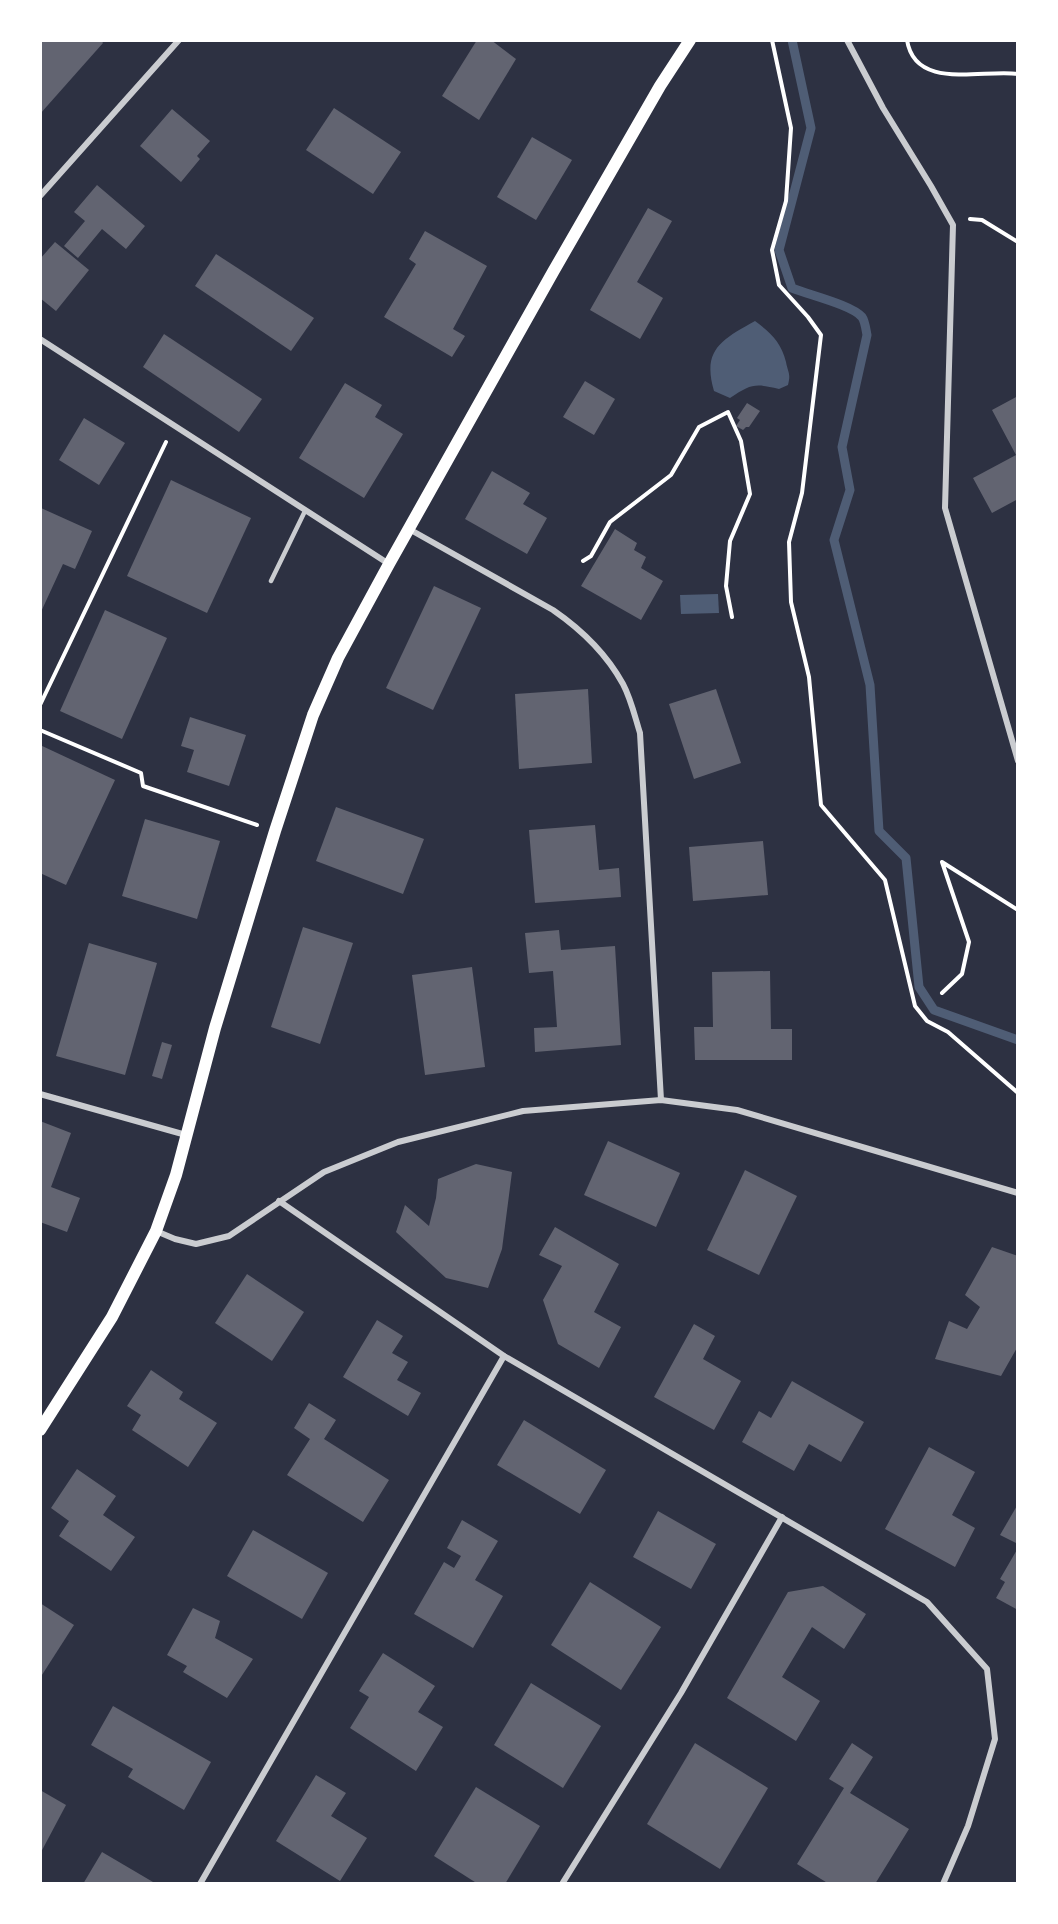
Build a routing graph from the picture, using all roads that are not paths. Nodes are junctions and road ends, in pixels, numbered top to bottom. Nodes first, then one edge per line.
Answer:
1 (179, 40) edge
2 (690, 40) edge
3 (847, 40) edge
4 (40, 196) edge
5 (40, 339) edge
6 (305, 511) junction
7 (409, 529) junction
8 (389, 564) junction
9 (271, 581) dead end
10 (1017, 761) edge
11 (40, 1094) edge
12 (661, 1100) junction
13 (186, 1135) junction
14 (1017, 1193) edge
15 (279, 1201) junction
16 (156, 1231) junction
17 (504, 1356) junction
18 (40, 1430) edge
19 (782, 1517) junction
20 (200, 1884) edge
21 (562, 1884) edge
22 (943, 1884) edge

1 - 4 street
2 - 7 main road
3 - 10 street
5 - 6 street
6 - 8 street
6 - 9 lane
7 - 8 main road
7 - 12 street
8 - 13 main road
11 - 13 street
12 - 14 street
12 - 15 street
13 - 16 main road
15 - 16 street
15 - 17 street
16 - 18 main road
17 - 19 street
17 - 20 street
19 - 21 street
19 - 22 street

